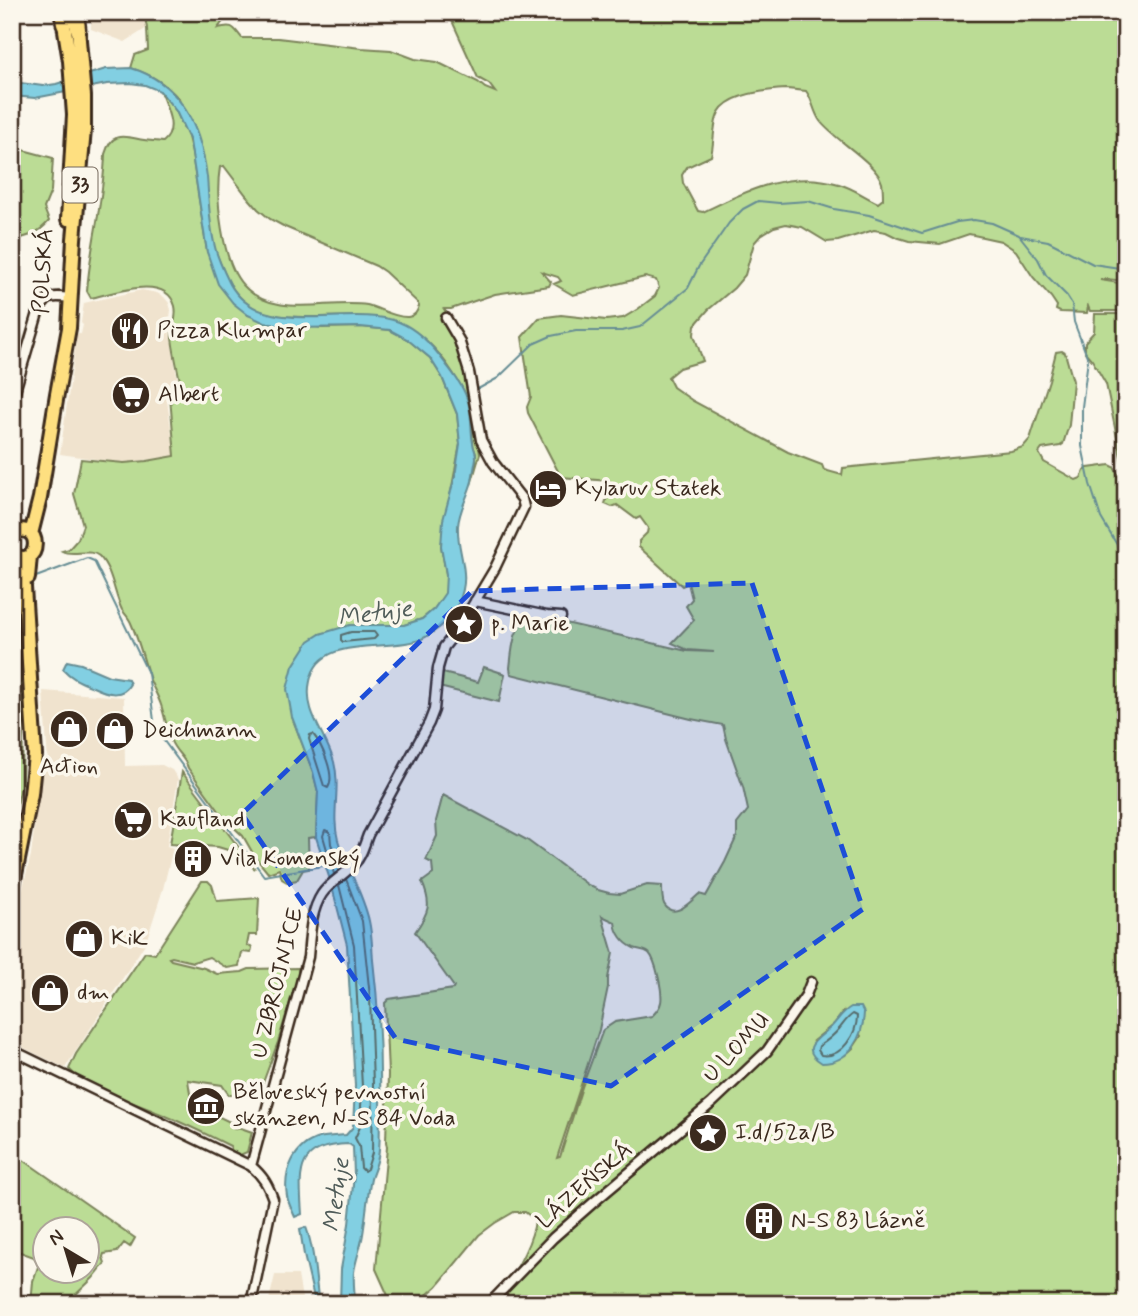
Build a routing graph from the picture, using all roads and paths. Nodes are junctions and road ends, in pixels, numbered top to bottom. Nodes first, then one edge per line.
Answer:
1 (76, 12) edge
2 (68, 22) edge
3 (68, 298) junction
4 (446, 318) dead end
5 (12, 401) edge
6 (23, 533) edge
7 (21, 556) edge
8 (475, 601) junction
9 (561, 617) dead end
10 (12, 890) edge
11 (811, 982) dead end
12 (12, 1050) edge
13 (712, 1103) joint
14 (251, 1166) junction
15 (251, 1304) edge
16 (489, 1304) edge

1 - 2 highway
2 - 3 main road, POLSKÁ / 33
3 - 5 street
3 - 6 main road, POLSKÁ / 33
4 - 8 street
6 - 7 main road
7 - 10 main road
8 - 9 street
8 - 14 street, U ZBROJNICE
11 - 13 street, U LOMU
12 - 14 street
13 - 16 street, LÁZEŇSKÁ
14 - 15 street

